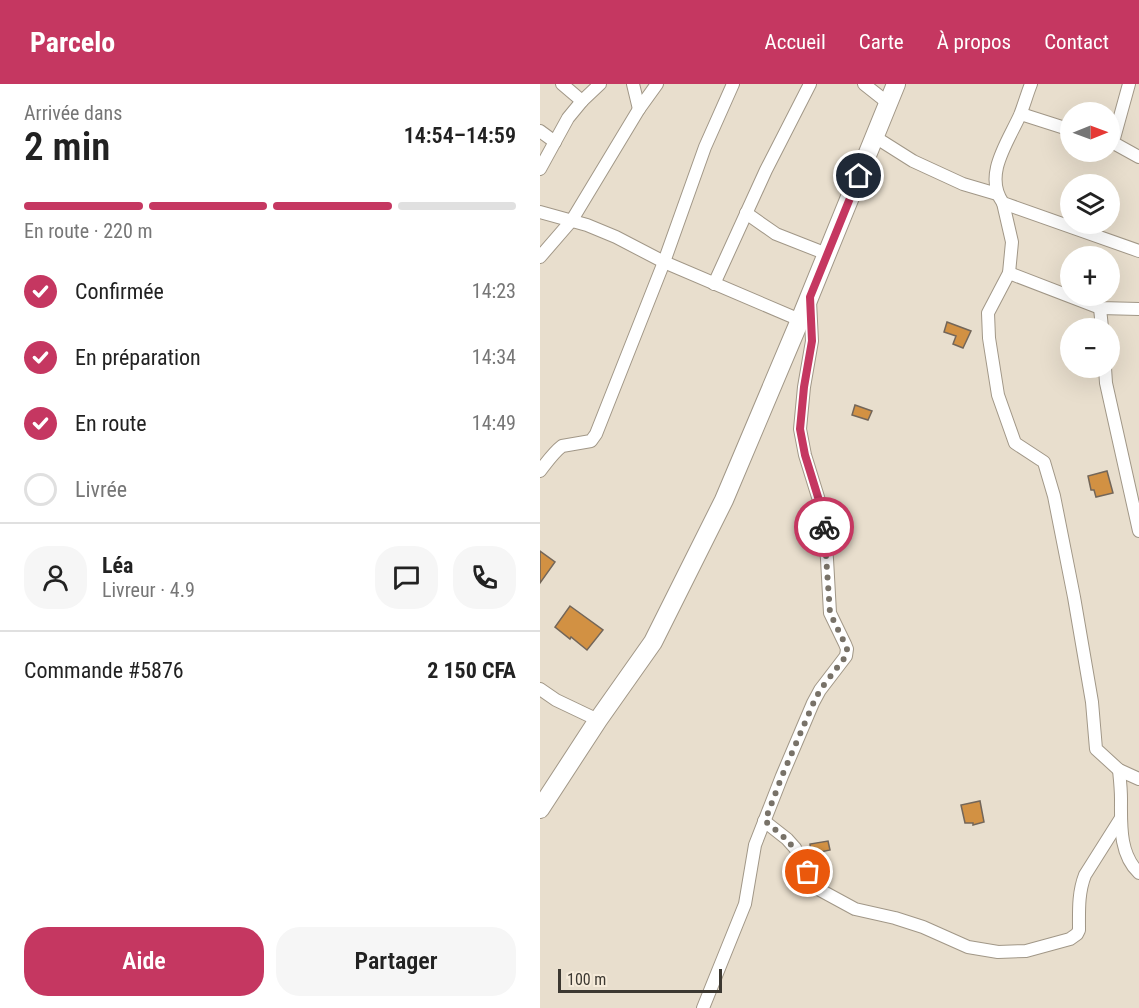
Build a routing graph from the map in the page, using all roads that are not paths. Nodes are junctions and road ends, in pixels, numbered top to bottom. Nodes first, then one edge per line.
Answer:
1 (562, 84) edge
2 (600, 84) edge
3 (633, 84) edge
4 (657, 84) edge
5 (733, 84) edge
6 (810, 84) edge
7 (864, 84) edge
8 (896, 84) edge
9 (1031, 84) edge
10 (1129, 84) edge
11 (582, 100) junction
12 (888, 103) junction
13 (639, 109) junction
14 (1021, 114) junction
15 (1120, 115) edge
16 (1060, 126) edge
17 (540, 131) edge
18 (875, 137) junction
19 (555, 142) junction
20 (1120, 146) edge
21 (1139, 157) edge
22 (540, 169) edge
23 (1000, 199) junction
24 (540, 212) edge
25 (746, 213) junction
26 (572, 220) junction
27 (1139, 251) edge
28 (827, 254) junction
29 (540, 257) edge
30 (664, 262) junction
31 (1009, 273) junction
32 (714, 284) junction
33 (810, 297) junction
34 (1100, 308) junction
35 (1139, 309) edge
36 (1101, 318) edge
37 (800, 320) junction
38 (1106, 378) edge
39 (540, 471) edge
40 (1139, 531) edge
41 (540, 689) edge
42 (598, 720) junction
43 (1119, 770) junction
44 (1139, 779) edge
45 (540, 810) edge
46 (1121, 818) junction
47 (765, 821) junction
48 (1139, 873) edge
49 (703, 1008) edge

1 - 11 street
2 - 11 street
3 - 13 street
4 - 13 street
5 - 30 street
6 - 25 street
7 - 12 street
8 - 12 street
9 - 14 street
10 - 15 street
11 - 19 street
12 - 18 street
13 - 26 street
14 - 16 street
14 - 23 street
17 - 19 street
18 - 23 street
18 - 28 street
19 - 22 street
20 - 21 street
23 - 27 street
23 - 31 street
24 - 26 street
25 - 28 street
25 - 32 street
26 - 29 street
26 - 30 street
28 - 33 street
30 - 32 street
30 - 39 street
31 - 34 street
31 - 43 street
32 - 37 street
33 - 37 street
33 - 47 street
34 - 35 street
34 - 36 street
37 - 42 street
38 - 40 street
41 - 42 street
42 - 45 street
43 - 44 street
43 - 46 street
46 - 47 street
46 - 48 street
47 - 49 street

